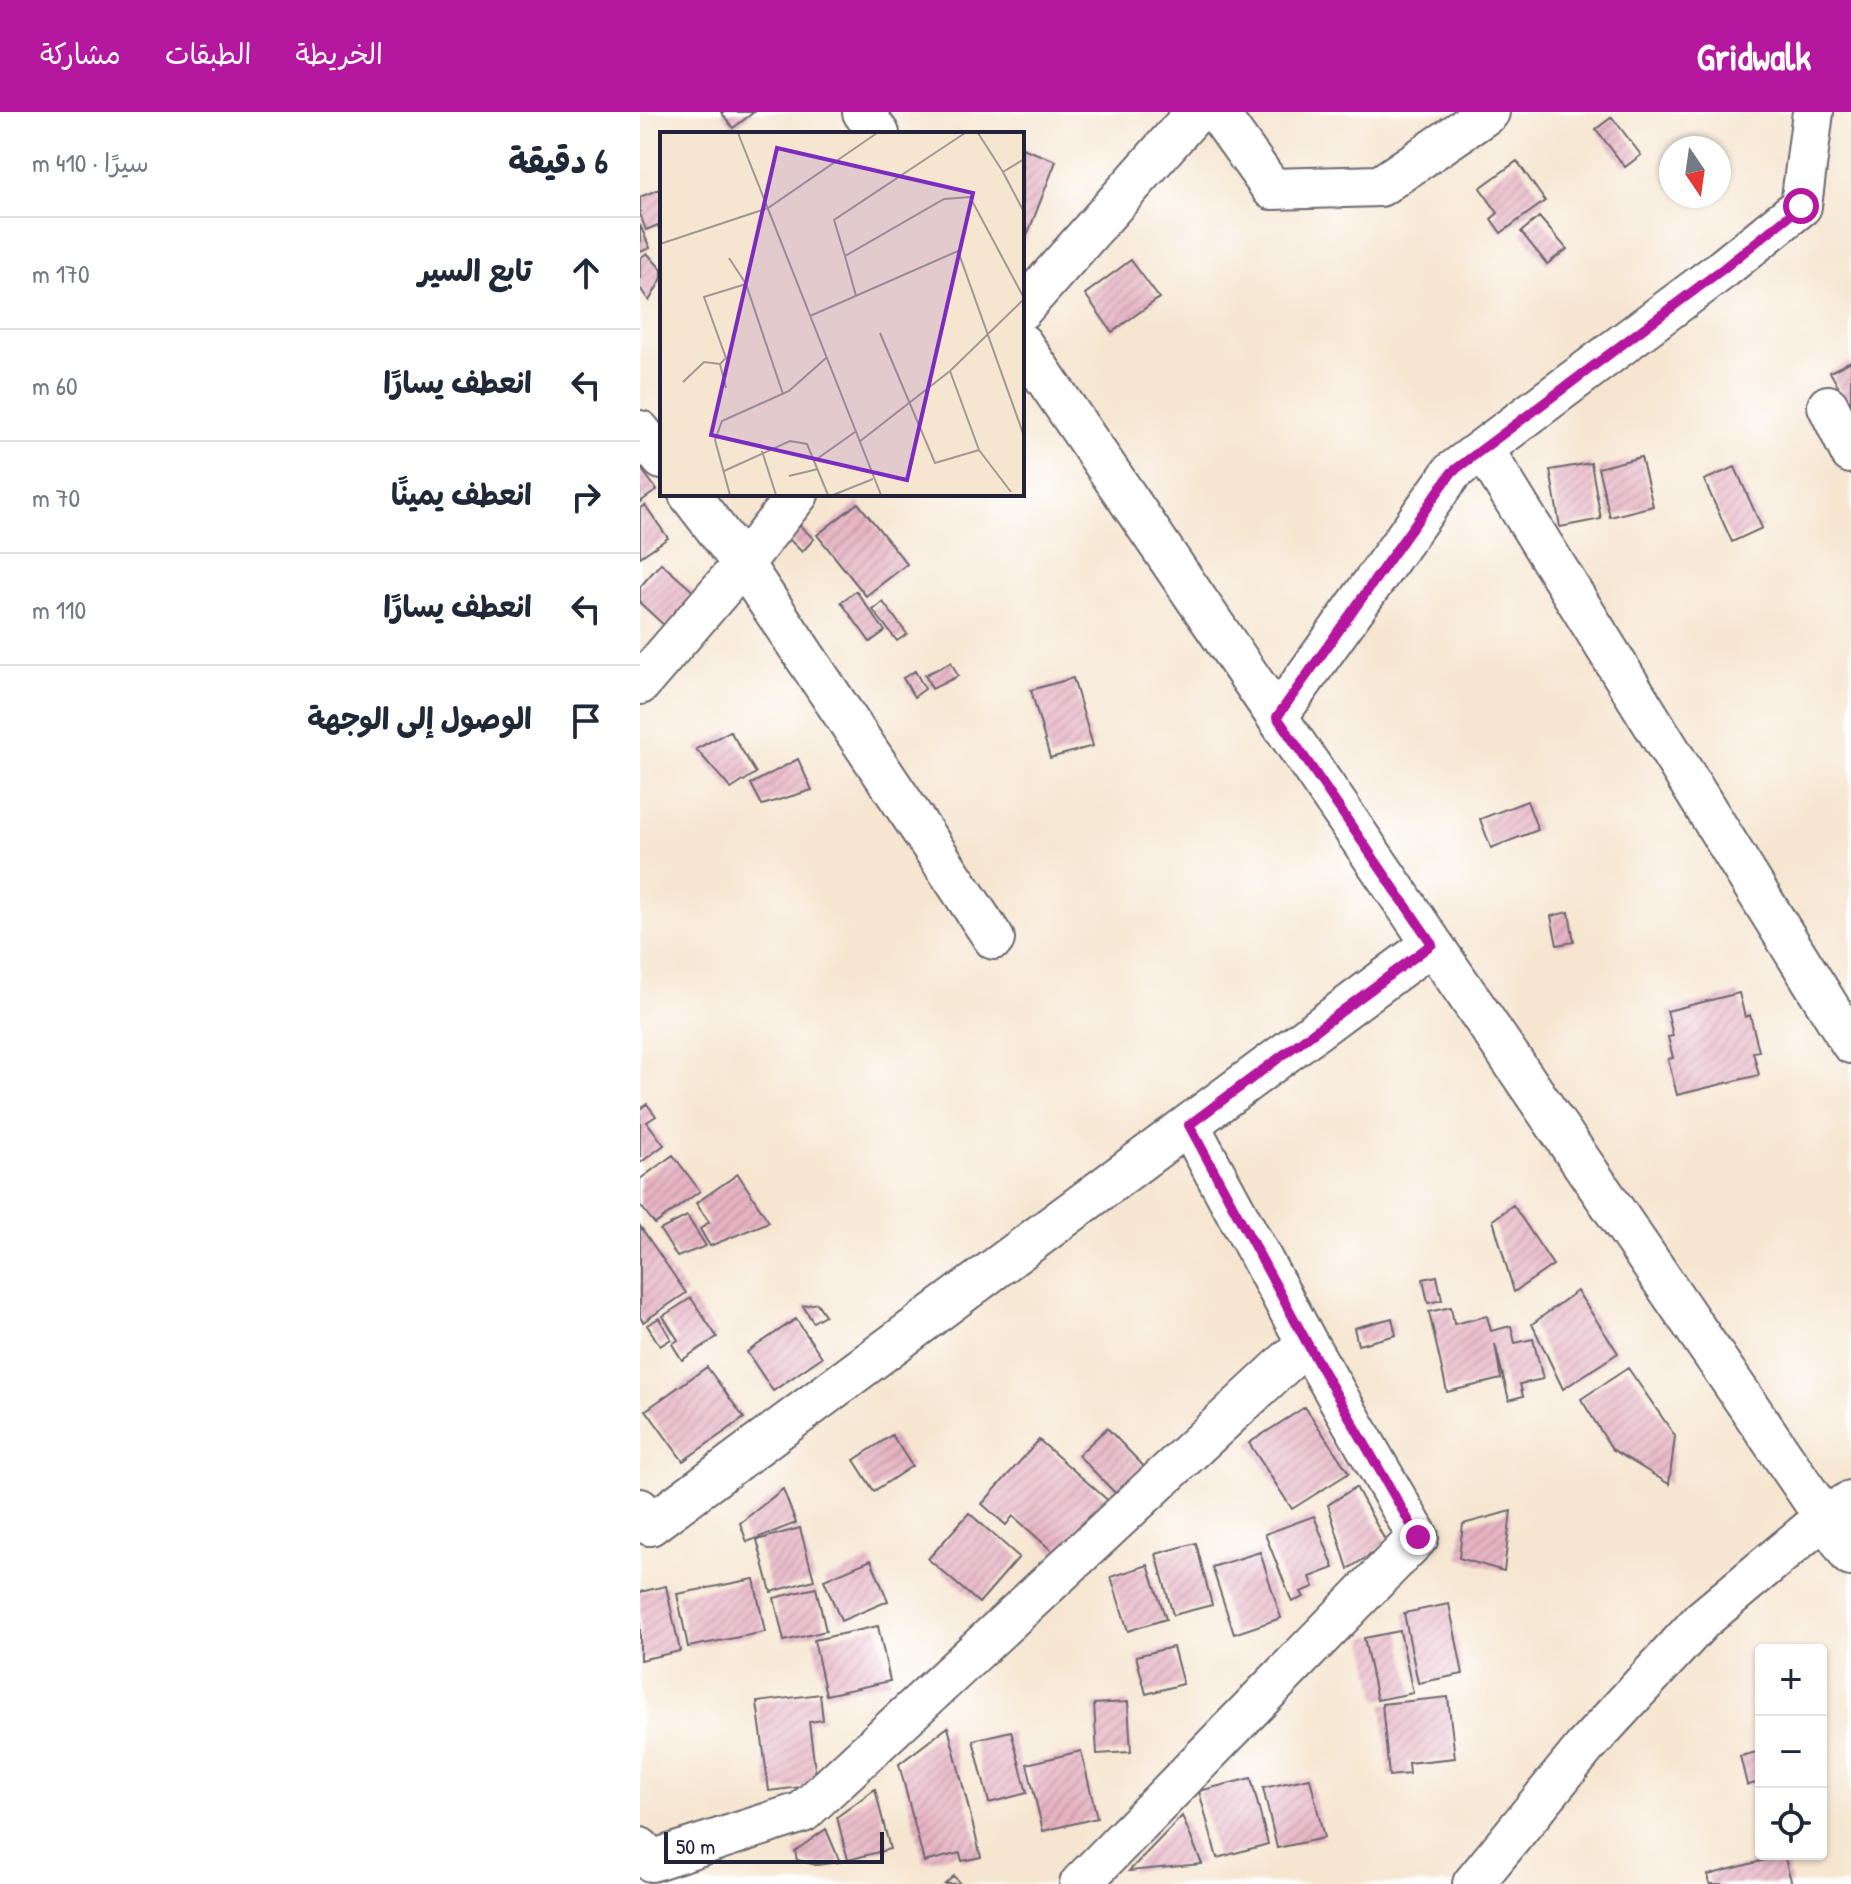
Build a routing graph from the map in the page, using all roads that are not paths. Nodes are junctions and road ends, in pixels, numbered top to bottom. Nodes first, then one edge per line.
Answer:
1 (863, 112) edge
2 (1196, 112) edge
3 (1217, 112) edge
4 (1489, 112) edge
5 (1813, 112) edge
6 (878, 132) edge
7 (1024, 307) edge
8 (1024, 347) edge
9 (1828, 406) dead end
10 (640, 431) edge
11 (1483, 449) junction
12 (1851, 453) edge
13 (660, 456) edge
14 (691, 496) edge
15 (796, 496) edge
16 (743, 564) junction
17 (640, 684) edge
18 (1277, 717) junction
19 (994, 939) dead end
20 (1432, 944) junction
21 (1851, 1043) edge
22 (1189, 1125) junction
23 (1307, 1343) junction
24 (640, 1509) edge
25 (1838, 1510) edge
26 (1851, 1556) edge
27 (640, 1848) edge
28 (1080, 1884) edge
29 (1473, 1884) edge

1 - 6 street
2 - 7 street
3 - 4 street
5 - 11 street
8 - 18 street
9 - 12 street
10 - 13 street
11 - 18 street
11 - 21 street
14 - 16 street
15 - 16 street
16 - 17 street
16 - 19 street
18 - 20 street
20 - 22 street
20 - 25 street
22 - 23 street
22 - 24 street
23 - 27 street
23 - 28 street
25 - 26 street
25 - 29 street

